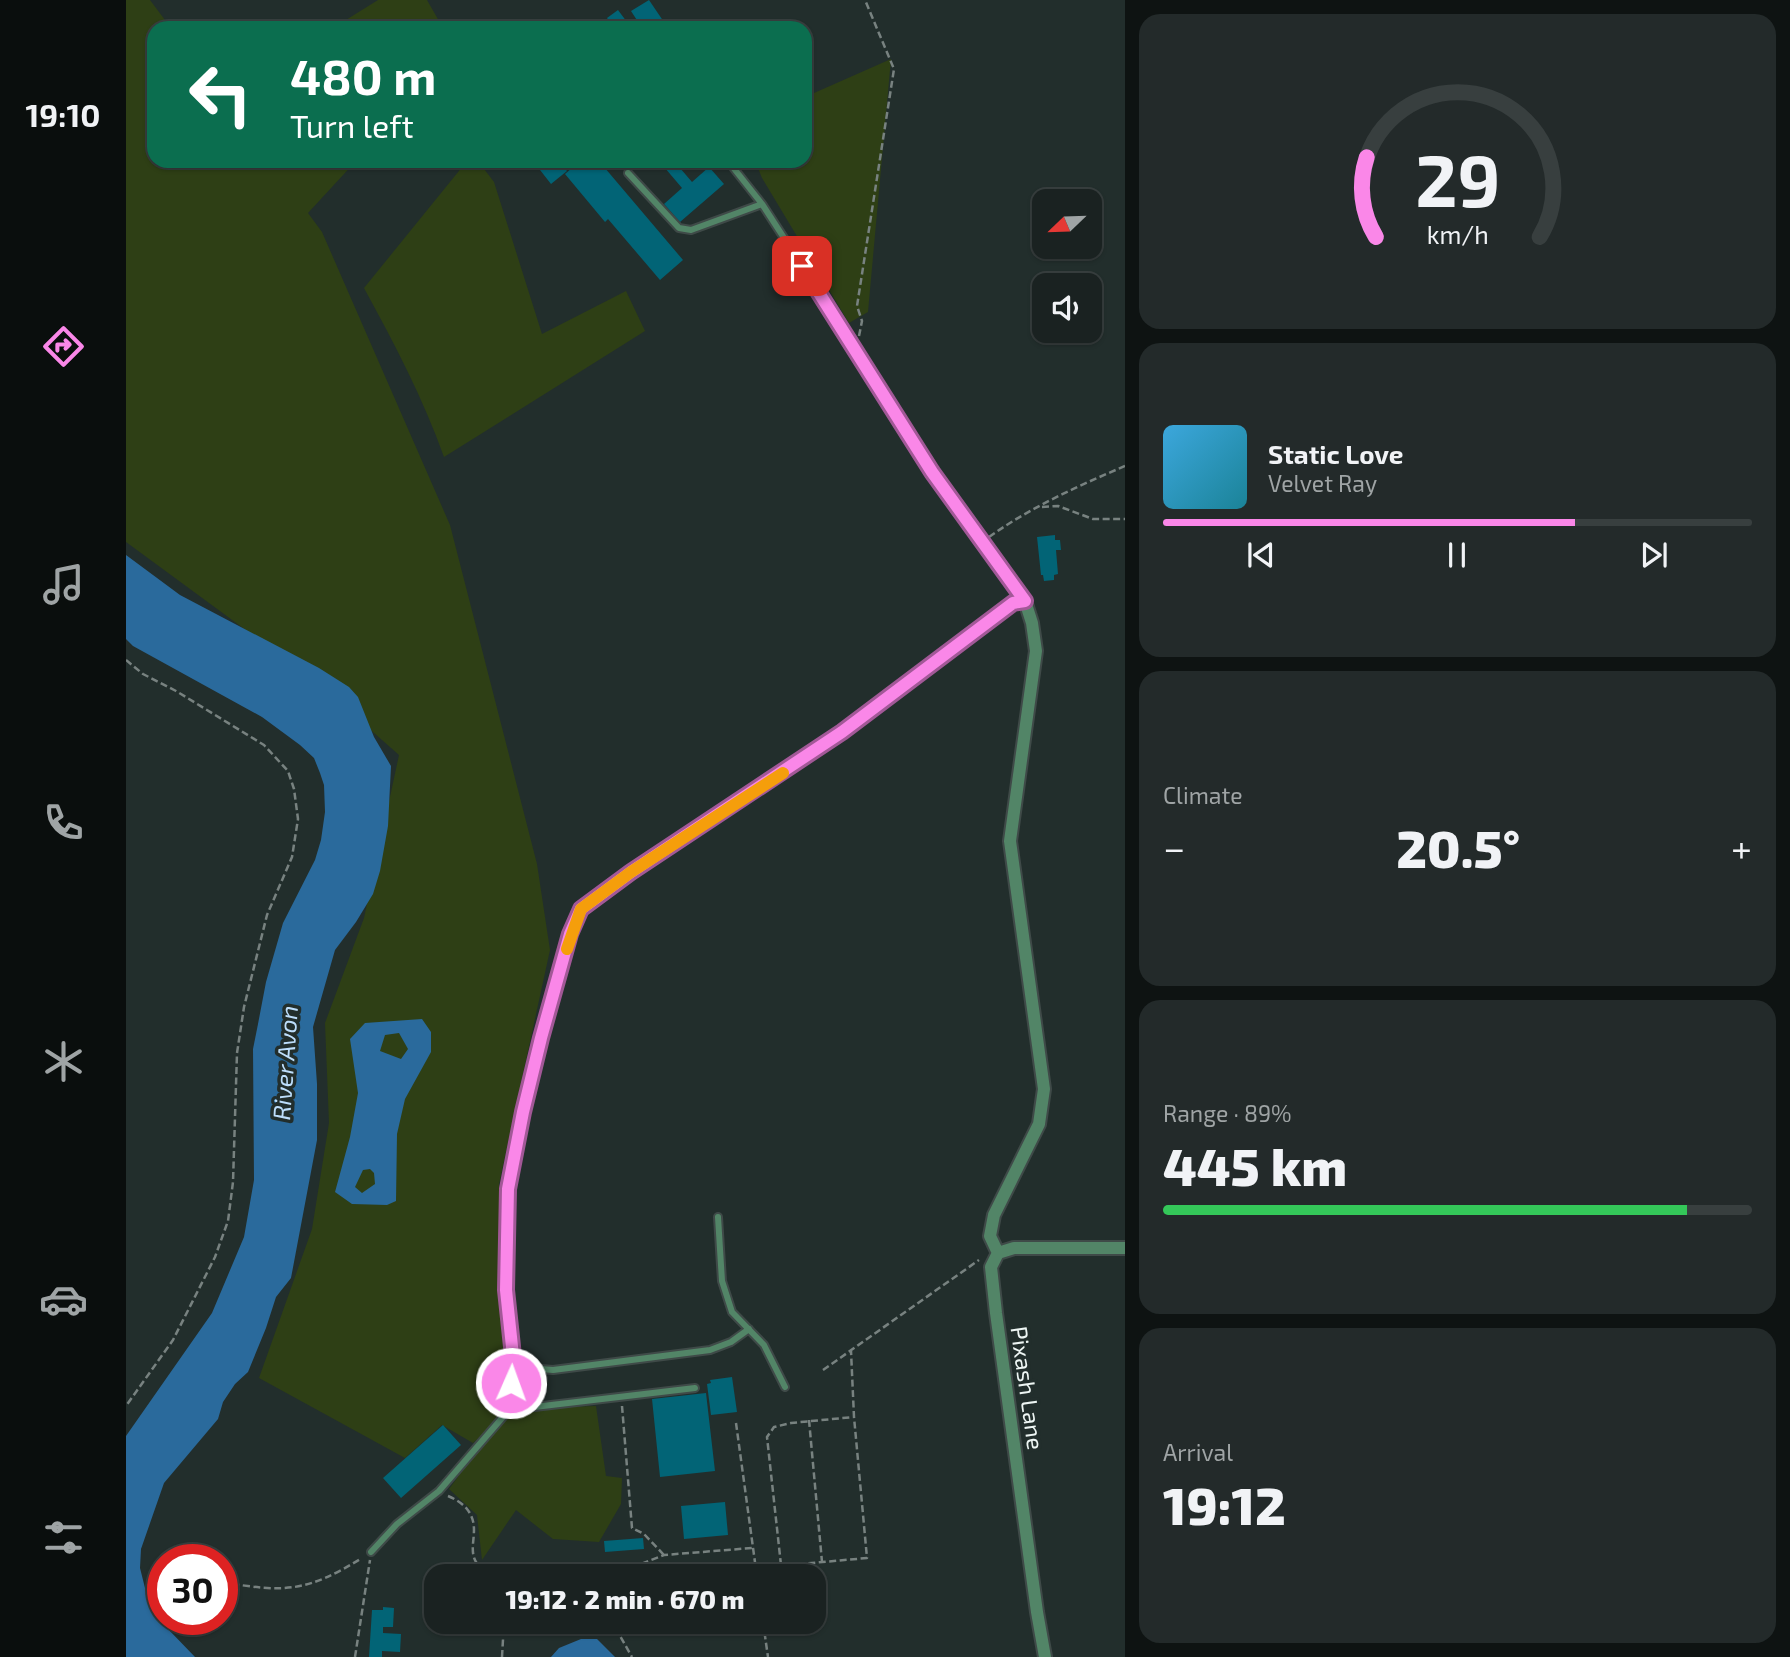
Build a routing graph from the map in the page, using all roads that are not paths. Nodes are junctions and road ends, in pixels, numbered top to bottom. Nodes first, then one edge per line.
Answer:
1 (734, 168) edge
2 (628, 173) dead end
3 (762, 204) junction
4 (1025, 601) junction
5 (718, 1217) dead end
6 (1125, 1248) edge
7 (998, 1253) junction
8 (749, 1329) junction
9 (513, 1356) junction
10 (785, 1387) dead end
11 (695, 1388) dead end
12 (509, 1410) junction
13 (371, 1552) road end
14 (1045, 1657) edge

1 - 3 lane
2 - 3 lane
3 - 4 lane
4 - 7 street, Pixash Lane
4 - 9 street
5 - 8 lane
6 - 7 street
7 - 14 street, Pixash Lane
8 - 9 lane
8 - 10 lane
9 - 12 street
11 - 12 lane
12 - 13 lane

